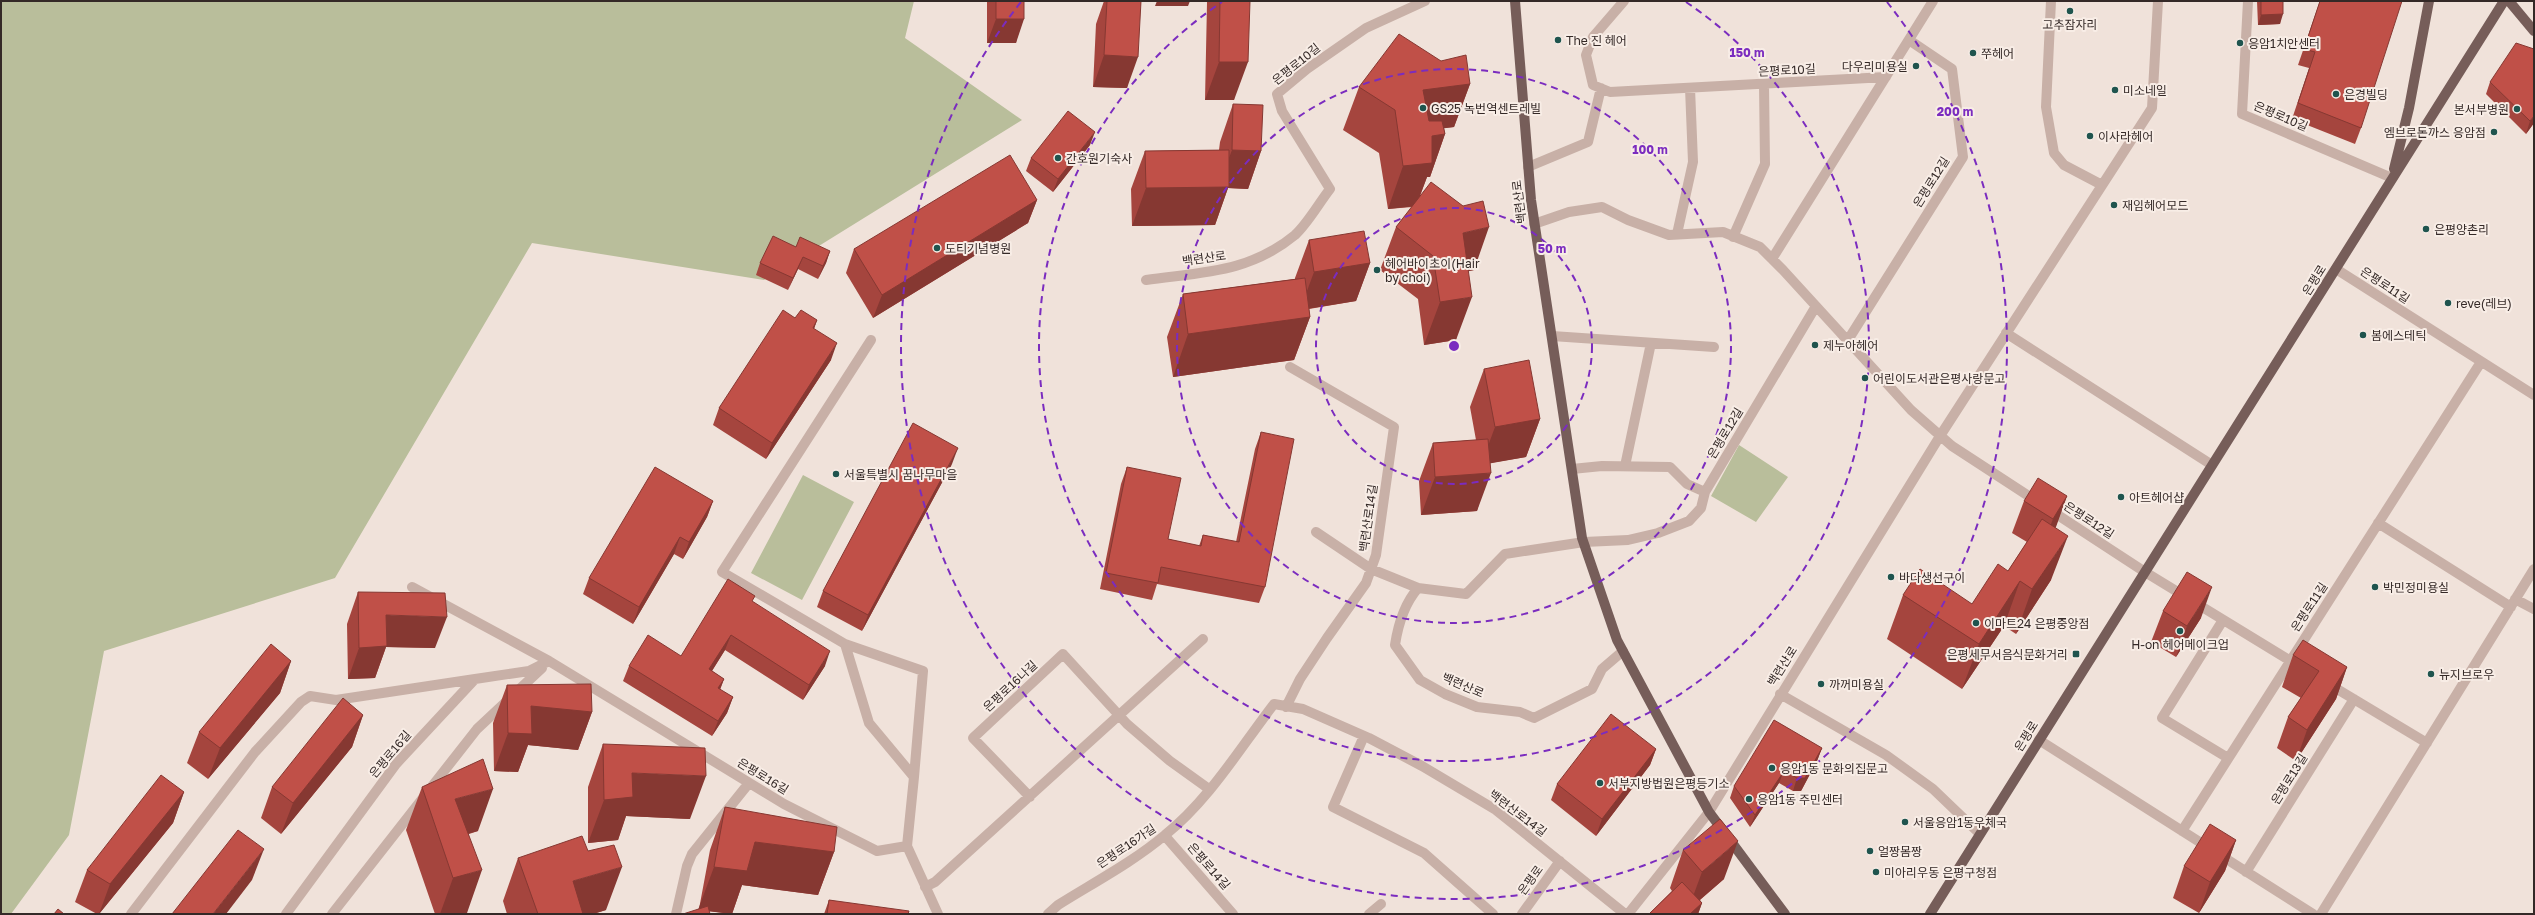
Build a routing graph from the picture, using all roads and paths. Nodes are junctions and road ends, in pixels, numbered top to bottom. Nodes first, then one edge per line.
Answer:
1 (1425, 1) edge
2 (1515, 1) edge
3 (1624, 1) edge
4 (1933, 1) edge
5 (2051, 1) edge
6 (2158, 1) edge
7 (2248, 1) edge
8 (2429, 1) edge
9 (2504, 1) edge
10 (2509, 1) edge
11 (2534, 31) edge
12 (1909, 40) junction
13 (1886, 78) junction
14 (1764, 84) junction
15 (1601, 88) junction
16 (1690, 88) junction
17 (1528, 167) junction
18 (2392, 178) junction
19 (2102, 185) junction
20 (1330, 189) joint
21 (1534, 224) junction
22 (1677, 234) junction
23 (1733, 237) junction
24 (1772, 259) junction
25 (2336, 269) junction
26 (1146, 280) dead end
27 (1816, 306) junction
28 (2006, 333) junction
29 (1552, 336) junction
30 (871, 340) dead end
31 (1848, 340) junction
32 (1651, 343) junction
33 (1714, 347) dead end
34 (2481, 362) junction
35 (1290, 367) dead end
36 (2534, 396) edge
37 (1940, 436) junction
38 (2212, 465) junction
39 (1625, 466) junction
40 (1572, 469) junction
41 (1705, 492) junction
42 (2378, 523) junction
43 (1316, 532) dead end
44 (1584, 542) junction
45 (1372, 569) junction
46 (2534, 569) edge
47 (2145, 572) junction
48 (412, 587) dead end
49 (1418, 588) junction
50 (2513, 603) junction
51 (2534, 609) edge
52 (2223, 620) junction
53 (1203, 639) dead end
54 (845, 644) junction
55 (1623, 651) junction
56 (2290, 661) junction
57 (549, 662) junction
58 (474, 678) junction
59 (1780, 694) junction
60 (2354, 699) junction
61 (1286, 707) junction
62 (1119, 716) junction
63 (1364, 736) junction
64 (2039, 740) junction
65 (2426, 743) junction
66 (2228, 758) junction
67 (914, 777) junction
68 (749, 783) junction
69 (1209, 789) junction
70 (1030, 798) junction
71 (1709, 812) junction
72 (2182, 831) junction
73 (1980, 834) junction
74 (1165, 836) junction
75 (907, 846) junction
76 (1560, 861) junction
77 (2246, 872) junction
78 (925, 887) junction
79 (1381, 904) dead end
80 (131, 914) edge
81 (286, 914) edge
82 (332, 914) edge
83 (676, 914) edge
84 (938, 914) edge
85 (1048, 914) edge
86 (1233, 914) edge
87 (1369, 914) edge
88 (1493, 914) edge
89 (1522, 914) edge
90 (1627, 914) edge
91 (1785, 914) edge
92 (1930, 914) edge
93 (2313, 914) edge
94 (2321, 914) edge

1 - 20 street, 은평로10길
2 - 17 main road, 백련산로
3 - 15 street
4 - 12 street
5 - 19 street
6 - 19 street
7 - 18 street, 은평로10길
8 - 18 main road
9 - 18 main road, 은평로
10 - 11 main road
12 - 13 street
12 - 31 street, 은평로12길
13 - 14 street, 은평로10길
13 - 24 street
14 - 16 street, 은평로10길
14 - 23 street
15 - 16 street, 은평로10길
15 - 17 street
16 - 22 street
17 - 21 main road, 백련산로
18 - 25 main road, 은평로
19 - 28 street
20 - 26 street, 백련산로
21 - 22 street, 은평로12길
21 - 29 main road, 백련산로
22 - 23 street, 은평로12길
23 - 24 street, 은평로12길
24 - 27 street, 은평로12길
25 - 34 street, 은평로11길
25 - 38 main road, 은평로
27 - 31 street, 은평로12길
27 - 41 street, 은평로12길
28 - 37 street
28 - 38 street
29 - 32 street
29 - 40 main road, 백련산로
30 - 54 street
31 - 37 street, 은평로12길
32 - 33 street
32 - 39 street
34 - 36 street, 은평로11길
34 - 42 street, 은평로11길
35 - 45 street, 백련산로14길
37 - 47 street, 은평로12길
37 - 59 street, 백련산로
38 - 47 main road, 은평로
39 - 40 street
39 - 41 street
40 - 44 main road, 백련산로
41 - 44 street, 은평로12길
42 - 50 street
42 - 56 street, 은평로11길
43 - 45 street
44 - 49 street
44 - 55 main road, 백련산로
45 - 49 street
45 - 61 street, 백련산로14길
46 - 50 street
47 - 52 street
47 - 64 main road, 은평로
48 - 57 street, 은평로16길
49 - 55 street, 백련산로
50 - 51 street
50 - 65 street
52 - 56 street
52 - 66 street
53 - 62 street
54 - 67 street
54 - 67 street
55 - 71 main road, 백련산로
56 - 60 street
56 - 66 street
57 - 58 street
57 - 68 street, 은평로16길
57 - 82 street
58 - 80 street
58 - 81 street, 은평로16길
59 - 71 street, 백련산로
59 - 73 street
60 - 65 street
60 - 77 street, 은평로13길
61 - 63 street, 백련산로14길
61 - 69 street, 백련산로14길
62 - 69 street, 은평로16나길
62 - 70 street
62 - 70 street, 은평로16나길
63 - 76 street, 백련산로14길
63 - 88 street
64 - 72 street
64 - 73 main road, 은평로
65 - 94 street
66 - 72 street
67 - 75 street
68 - 75 street, 은평로16길
68 - 83 street
69 - 74 street, 은평로16가길
70 - 78 street
71 - 90 street, 백련산로
71 - 91 main road, 백련산로
72 - 77 street
73 - 92 main road, 은평로
74 - 85 street, 은평로16가길
74 - 86 street, 은평로14길
75 - 78 street
76 - 89 street, 은평로
76 - 90 street, 백련산로14길
77 - 93 street
78 - 84 street
79 - 87 street

